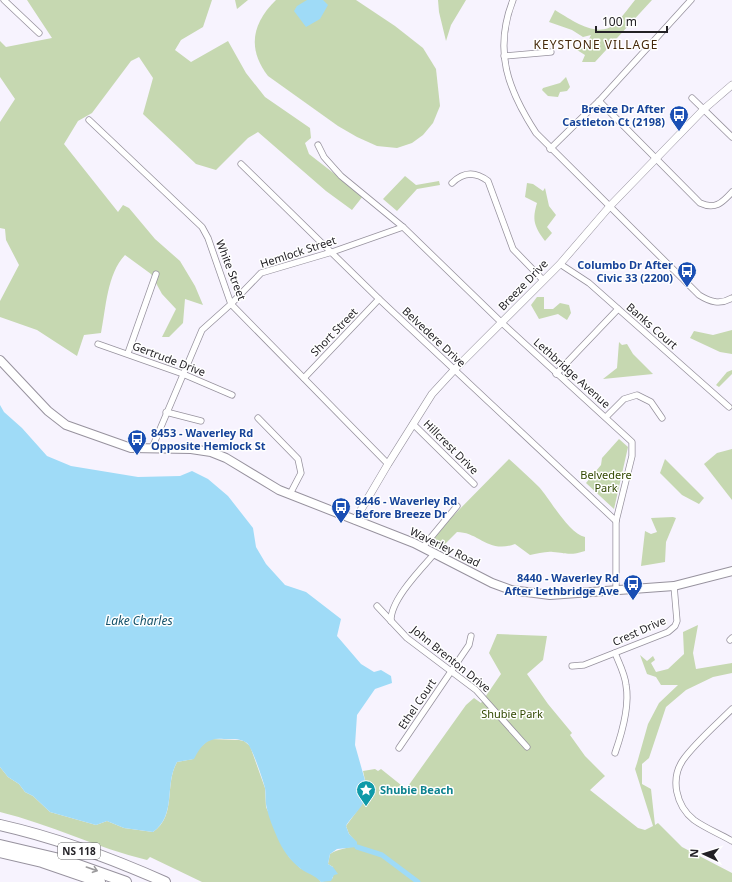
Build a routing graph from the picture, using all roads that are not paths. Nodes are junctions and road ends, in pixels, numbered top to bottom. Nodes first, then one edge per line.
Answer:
1 (4, 0) edge
2 (513, 0) edge
3 (691, 0) edge
4 (39, 33) dead end
5 (551, 52) dead end
6 (504, 56) junction
7 (732, 85) edge
8 (692, 98) dead end
9 (599, 101) junction
10 (704, 109) junction
11 (88, 120) dead end
12 (732, 137) edge
13 (318, 145) dead end
14 (550, 149) junction
15 (656, 160) junction
16 (241, 164) dead end
17 (452, 182) dead end
18 (732, 192) edge
19 (610, 206) junction
20 (403, 227) junction
21 (332, 252) junction
22 (560, 264) junction
23 (156, 274) dead end
24 (543, 280) junction
25 (732, 298) edge
26 (379, 300) junction
27 (231, 304) junction
28 (618, 309) junction
29 (502, 323) junction
30 (98, 344) dead end
31 (128, 353) junction
32 (0, 360) edge
33 (455, 369) junction
34 (183, 374) junction
35 (556, 374) junction
36 (304, 378) junction
37 (232, 395) dead end
38 (729, 406) dead end
39 (166, 412) junction
40 (606, 417) junction
41 (258, 418) dead end
42 (662, 418) dead end
43 (201, 421) dead end
44 (413, 424) junction
45 (152, 448) junction
46 (388, 464) junction
47 (474, 484) dead end
48 (290, 494) junction
49 (457, 506) dead end
50 (355, 520) junction
51 (616, 521) junction
52 (424, 547) junction
53 (435, 553) junction
54 (732, 572) edge
55 (674, 586) junction
56 (616, 590) junction
57 (378, 606) dead end
58 (391, 621) junction
59 (471, 636) dead end
60 (615, 653) junction
61 (572, 666) dead end
62 (451, 672) junction
63 (732, 709) edge
64 (527, 747) dead end
65 (399, 748) dead end
66 (615, 753) dead end
67 (0, 825) edge
68 (0, 829) edge
69 (732, 841) edge
70 (0, 845) edge
71 (0, 852) edge
72 (100, 882) edge
73 (126, 882) edge
74 (155, 882) edge
75 (165, 882) edge

1 - 4 street
2 - 6 street
3 - 9 street
5 - 6 street
6 - 14 street
7 - 10 street, Breeze Drive
8 - 10 street
9 - 14 street
9 - 15 street
10 - 12 street
10 - 15 street, Breeze Drive
11 - 27 street, White Street
13 - 20 street, Lethbridge Avenue
14 - 19 street
15 - 18 street
15 - 19 street, Breeze Drive
16 - 21 street, Belvedere Drive
17 - 24 street
19 - 22 street, Breeze Drive
19 - 25 street
20 - 21 street, Hemlock Street
20 - 29 street, Lethbridge Avenue
21 - 26 street, Belvedere Drive
21 - 27 street, Hemlock Street
22 - 24 street, Breeze Drive
22 - 28 street, Banks Court
23 - 31 street
24 - 29 street, Breeze Drive
26 - 33 street, Belvedere Drive
26 - 36 street, Short Street
27 - 34 street, Hemlock Street
27 - 36 street, White Street
28 - 35 street
28 - 38 street, Banks Court
29 - 33 street, Breeze Drive
29 - 35 street, Lethbridge Avenue
30 - 31 street, Gertrude Drive
31 - 34 street, Gertrude Drive
32 - 45 main road, Waverley Road
33 - 44 street, Breeze Drive
33 - 51 street, Belvedere Drive
34 - 37 street, Gertrude Drive
34 - 39 street, Hemlock Street
35 - 40 street, Lethbridge Avenue
36 - 46 street, White Street
39 - 43 street
39 - 45 street, Hemlock Street
40 - 42 street
40 - 51 street, Lethbridge Avenue
41 - 48 street
44 - 46 street, Breeze Drive
44 - 47 street, Hillcrest Drive
45 - 48 main road, Waverley Road
46 - 50 street, Breeze Drive
48 - 50 main road, Waverley Road
49 - 52 street
50 - 52 main road, Waverley Road
51 - 56 street, Lethbridge Avenue
52 - 53 main road, Waverley Road
53 - 56 main road, Waverley Road
53 - 58 street
54 - 55 main road, Waverley Road
55 - 56 main road, Waverley Road
55 - 60 street, Crest Drive
57 - 58 street, John Brenton Drive
58 - 62 street, John Brenton Drive
59 - 62 street, Ethel Court
60 - 61 street, Crest Drive
60 - 66 street
62 - 64 street, John Brenton Drive
62 - 65 street, Ethel Court
63 - 69 street
67 - 75 highway
68 - 74 highway, NS 118
70 -> 73 highway, NS 118
71 - 72 highway

